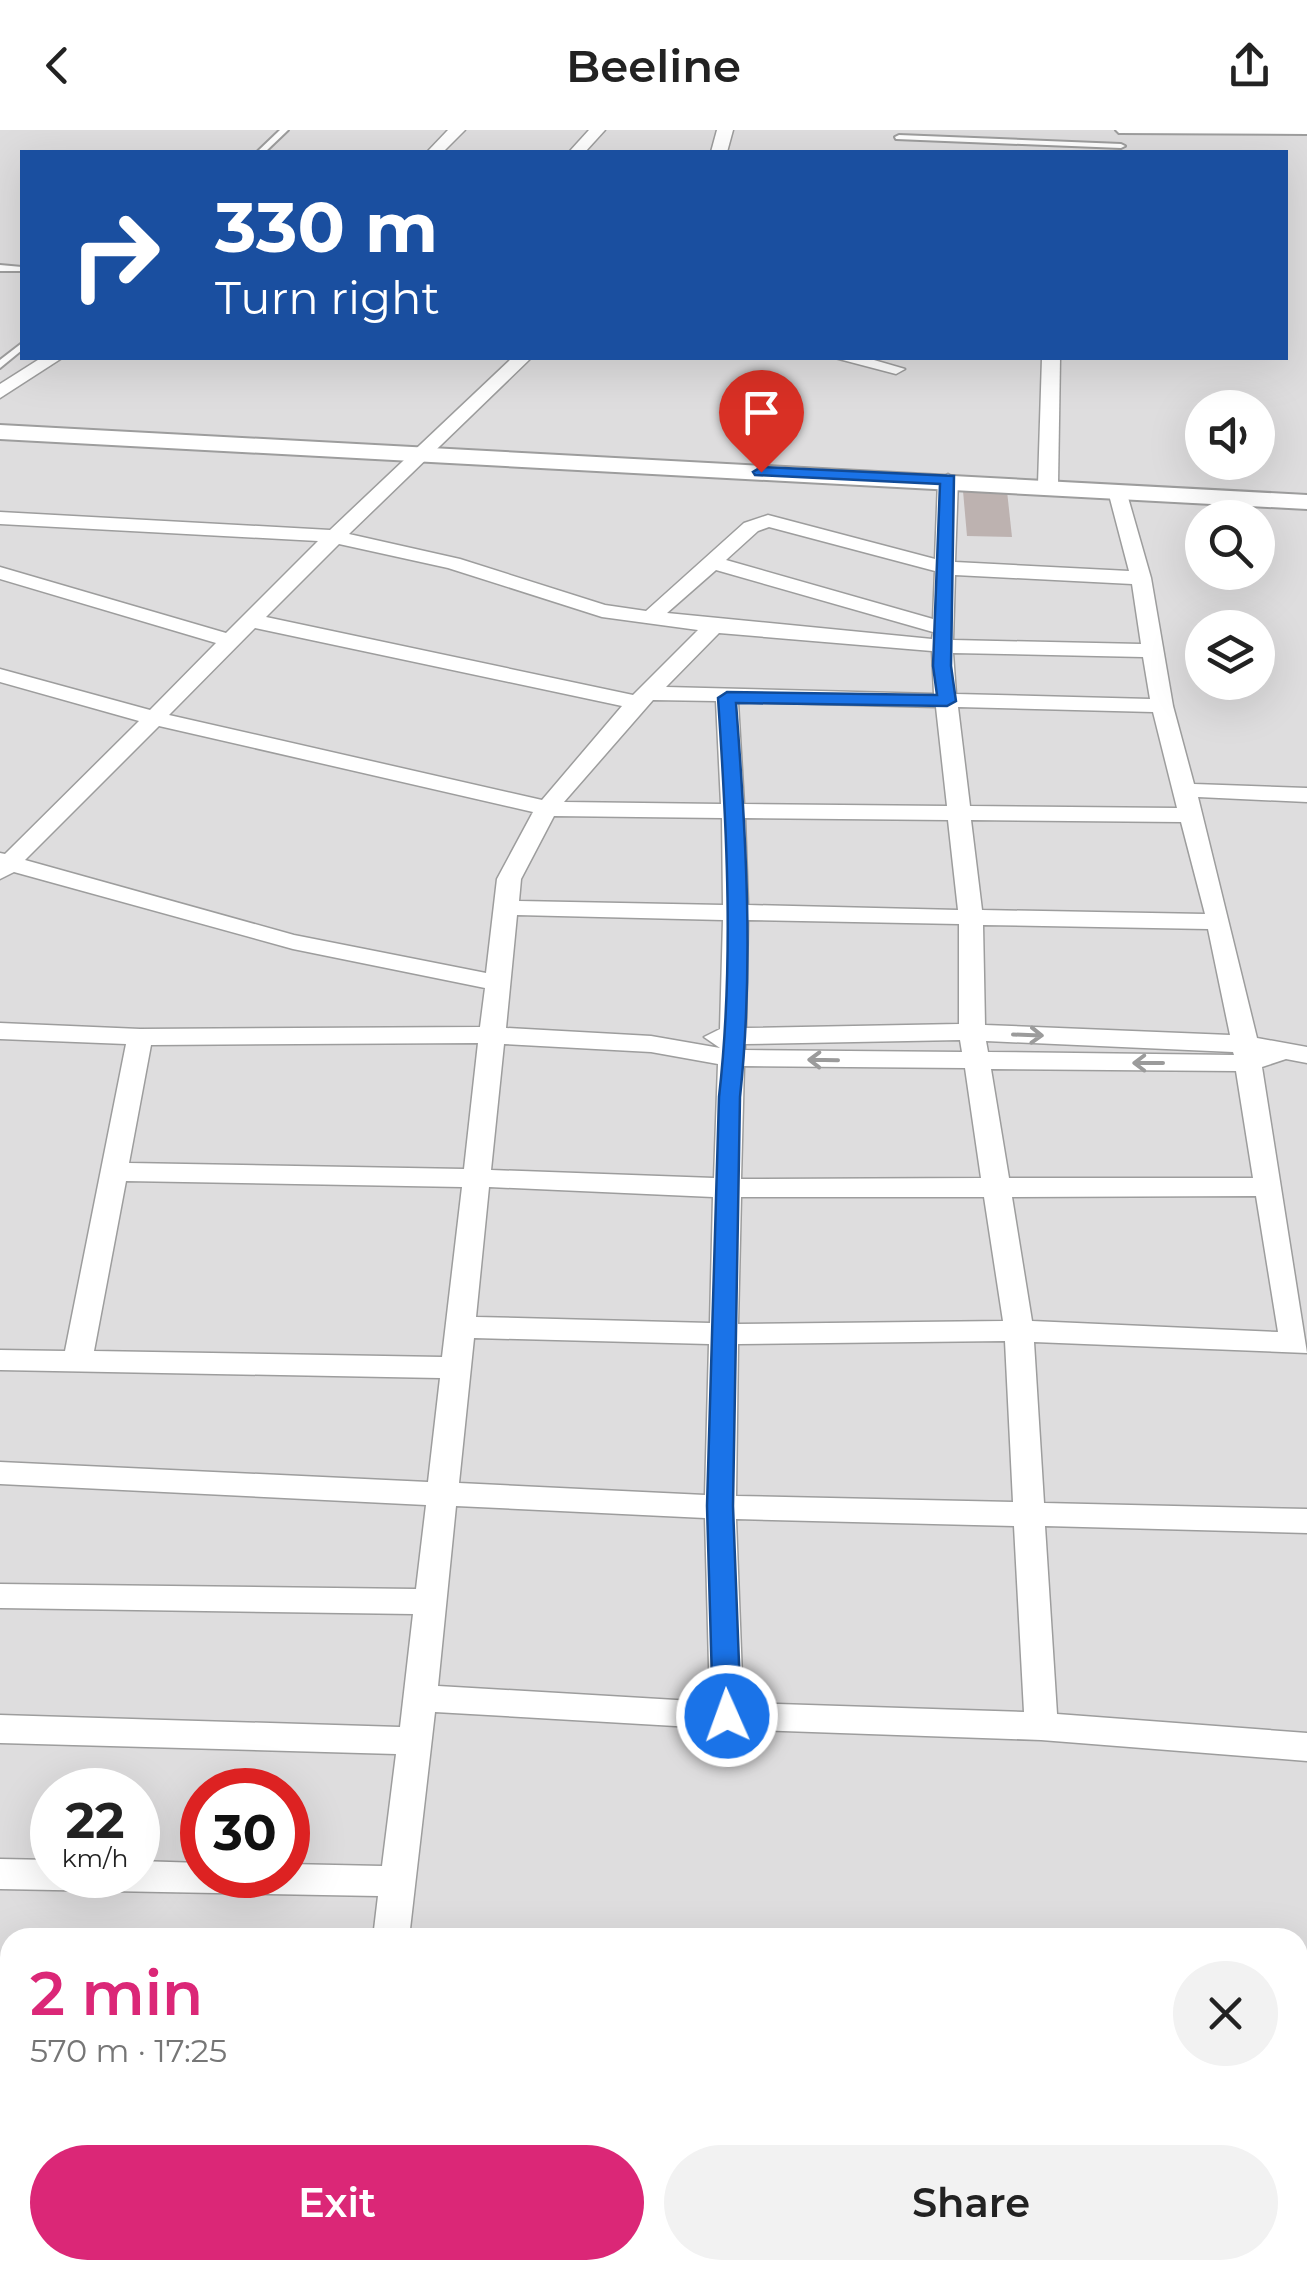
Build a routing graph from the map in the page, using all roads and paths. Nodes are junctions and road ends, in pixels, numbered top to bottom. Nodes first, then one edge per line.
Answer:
1 (284, 130) edge
2 (457, 130) edge
3 (597, 130) edge
4 (994, 130) edge
5 (1119, 130) edge
6 (1307, 132) edge
7 (900, 137) dead end
8 (994, 142) junction
9 (1122, 149) edge
10 (263, 150) edge
11 (437, 150) edge
12 (579, 150) edge
13 (20, 348) edge
14 (50, 360) edge
15 (520, 360) edge
16 (853, 360) edge
17 (1051, 360) edge
18 (0, 364) edge
19 (896, 369) dead end
20 (0, 392) edge
21 (0, 432) edge
22 (413, 456) junction
23 (948, 480) junction
24 (1048, 484) junction
25 (1118, 491) junction
26 (1307, 502) edge
27 (0, 518) edge
28 (331, 536) junction
29 (711, 562) junction
30 (946, 568) junction
31 (0, 573) edge
32 (1140, 578) junction
33 (650, 618) junction
34 (254, 622) junction
35 (714, 626) junction
36 (943, 637) junction
37 (234, 642) junction
38 (1151, 651) junction
39 (0, 675) edge
40 (644, 698) junction
41 (727, 698) junction
42 (947, 701) junction
43 (1162, 706) junction
44 (153, 718) junction
45 (1184, 790) junction
46 (1307, 795) edge
47 (550, 809) junction
48 (735, 809) junction
49 (962, 810) junction
50 (1190, 815) junction
51 (3, 865) edge
52 (508, 908) junction
53 (733, 915) junction
54 (972, 919) junction
55 (1219, 922) junction
56 (498, 983) junction
57 (0, 1032) edge
58 (972, 1032) junction
59 (494, 1035) junction
60 (140, 1036) junction
61 (734, 1046) junction
62 (1246, 1053) junction
63 (1307, 1055) edge
64 (977, 1063) junction
65 (114, 1172) junction
66 (478, 1178) junction
67 (996, 1185) junction
68 (1268, 1187) junction
69 (728, 1188) junction
70 (460, 1327) junction
71 (1019, 1331) junction
72 (724, 1334) junction
73 (1301, 1342) edge
74 (0, 1360) edge
75 (77, 1363) junction
76 (455, 1368) junction
77 (0, 1473) edge
78 (440, 1493) junction
79 (720, 1506) junction
80 (1030, 1513) junction
81 (1307, 1522) edge
82 (0, 1596) edge
83 (427, 1602) junction
84 (420, 1698) junction
85 (727, 1716) junction
86 (1041, 1726) junction
87 (0, 1730) edge
88 (411, 1742) junction
89 (1307, 1748) edge
90 (0, 1874) edge
91 (30, 1875) edge
92 (160, 1877) edge
93 (397, 1881) junction
94 (393, 1928) edge

1 - 10 lane
2 - 11 street
3 - 12 street
4 - 8 lane
5 - 6 lane
5 - 9 lane
7 - 8 lane
8 - 9 lane
13 - 18 lane
14 - 20 street
15 - 22 street
16 - 19 street
17 - 24 street
21 - 22 street
22 - 23 street
22 - 28 street
23 - 24 street
23 - 30 street
24 - 25 street
25 - 26 street
25 - 32 street
27 - 28 street
28 - 33 street
28 - 34 street
29 - 30 street
29 - 33 street
29 - 36 street
30 - 32 street
30 - 36 street
31 - 37 street
32 - 38 street
33 - 35 street
34 - 37 street
34 - 40 street
35 - 36 street
35 - 40 street
36 - 38 street
36 - 42 street
37 - 44 street
38 - 43 street
39 - 44 street
40 - 41 street
40 - 47 street
41 - 42 street
41 - 48 street
42 - 43 street
42 - 49 street
43 - 45 street
44 - 47 street
44 - 51 street
45 - 46 street
45 - 50 street
47 - 48 street
47 - 52 street
48 - 49 street
48 - 53 street
49 - 50 street
49 - 54 street
50 - 55 street
51 - 56 street
52 - 53 street
52 - 56 street
53 - 54 street
53 - 61 street
54 - 55 street
54 - 58 street
55 - 62 street
56 - 59 street
57 - 60 street
58 - 61 street
58 -> 62 street
58 - 64 street
59 - 60 street
59 - 61 street
59 - 66 street
60 - 65 street
64 -> 61 street
61 - 69 street
62 - 63 street
62 -> 64 street
62 - 68 street
64 - 67 street
65 - 66 street
65 - 75 street
66 - 69 street
66 - 70 street
67 - 68 street
67 - 69 street
67 - 71 street
68 - 73 street
69 - 72 street
70 - 72 street
70 - 76 street
71 - 72 street
71 - 73 street
71 - 80 street
72 - 79 street
74 - 75 street
75 - 76 street
76 - 78 street
77 - 78 street
78 - 79 street
78 - 83 street
79 - 80 street
79 - 85 street
80 - 81 street
80 - 86 street
82 - 83 street
83 - 84 street
84 - 85 street
84 - 88 street
85 - 86 street
86 - 89 street
87 - 88 street
88 - 93 street
90 - 91 street
92 - 93 street
93 - 94 street

